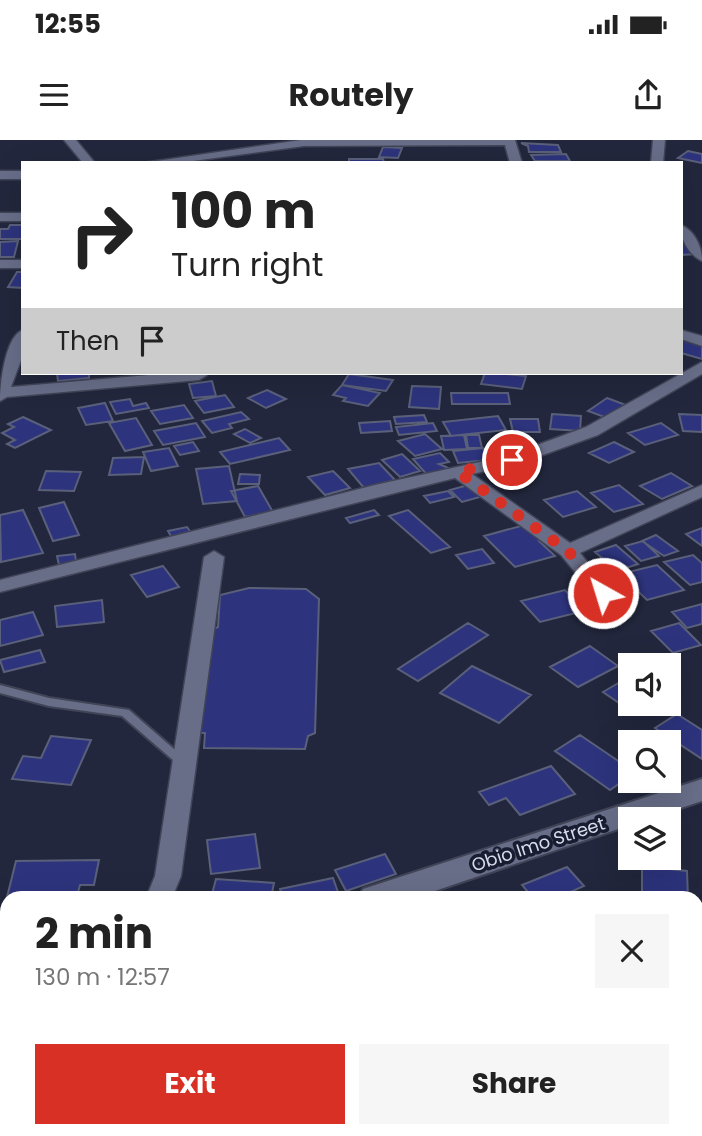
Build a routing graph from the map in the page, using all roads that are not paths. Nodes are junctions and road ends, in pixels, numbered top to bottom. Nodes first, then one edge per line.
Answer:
1 (71, 140) edge
2 (659, 140) edge
3 (307, 141) edge
4 (510, 141) edge
5 (87, 161) edge
6 (163, 161) edge
7 (515, 161) edge
8 (657, 161) edge
9 (0, 175) edge
10 (21, 175) edge
11 (0, 217) edge
12 (21, 217) edge
13 (683, 232) edge
14 (702, 257) edge
15 (0, 264) edge
16 (21, 264) edge
17 (683, 335) edge
18 (21, 339) edge
19 (702, 341) edge
20 (702, 367) edge
21 (199, 375) dead end
22 (1, 394) edge
23 (458, 472) junction
24 (702, 490) edge
25 (568, 551) junction
26 (214, 557) dead end
27 (0, 586) edge
28 (620, 614) dead end
29 (0, 689) edge
30 (184, 763) junction
31 (702, 790) edge
32 (162, 891) edge
33 (396, 891) edge

1 - 5 street
2 - 8 street
3 - 4 street
3 - 6 street
4 - 7 street
9 - 10 street
11 - 12 street
13 - 14 street
15 - 16 street
17 - 19 street
18 - 22 street
20 - 23 street
21 - 22 street
23 - 25 street
23 - 27 street
24 - 25 street
25 - 28 street
26 - 30 street
29 - 30 lane
30 - 32 street
31 - 33 street, Obio Imo Street

